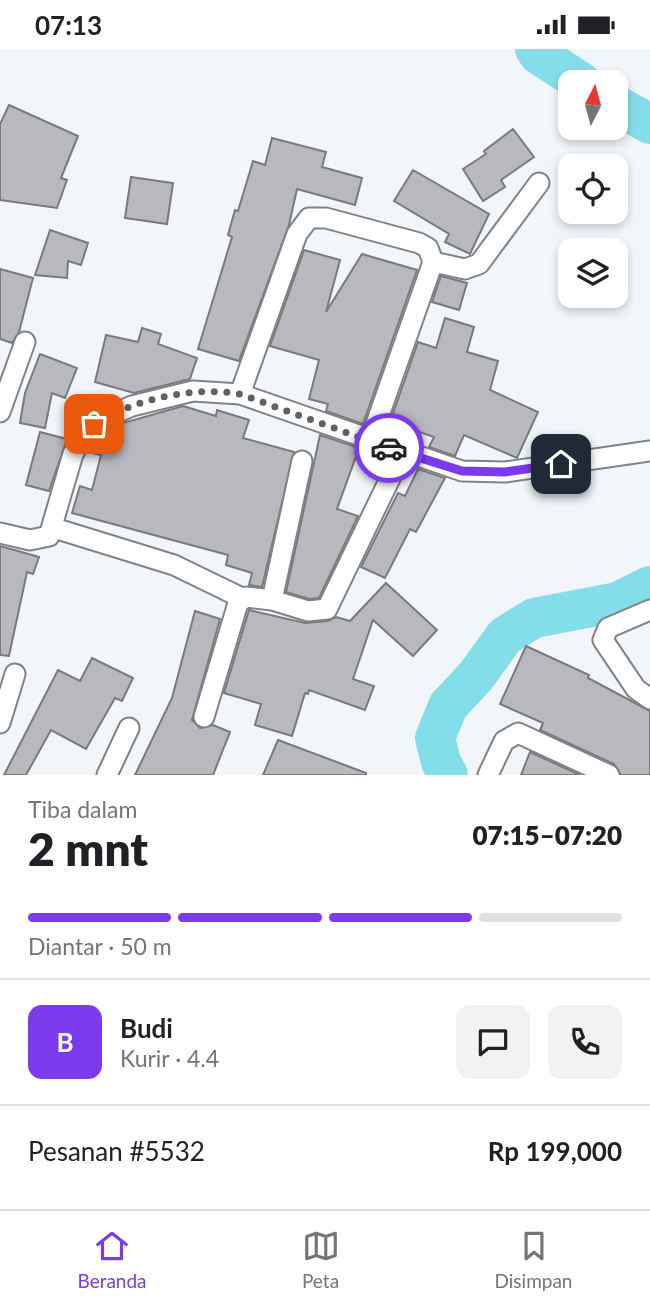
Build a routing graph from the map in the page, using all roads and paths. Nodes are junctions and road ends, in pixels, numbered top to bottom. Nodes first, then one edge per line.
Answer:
1 (539, 183) dead end
2 (433, 262) junction
3 (25, 342) dead end
4 (240, 394) junction
5 (0, 412) edge
6 (370, 441) junction
7 (650, 451) edge
8 (302, 461) dead end
9 (396, 466) dead end
10 (54, 528) junction
11 (0, 533) edge
12 (242, 598) junction
13 (272, 600) junction
14 (650, 610) edge
15 (15, 674) dead end
16 (650, 699) edge
17 (204, 717) dead end
18 (0, 723) edge
19 (130, 728) dead end
20 (107, 775) edge
21 (488, 775) edge
22 (609, 775) edge

1 - 2 street
2 - 4 street
2 - 6 street
3 - 5 street
4 - 6 street
4 - 10 street
6 - 7 street
8 - 13 street
9 - 13 street
10 - 11 street
10 - 12 street
12 - 13 street
12 - 17 street
14 - 16 street
15 - 18 street
19 - 20 street
21 - 22 street

